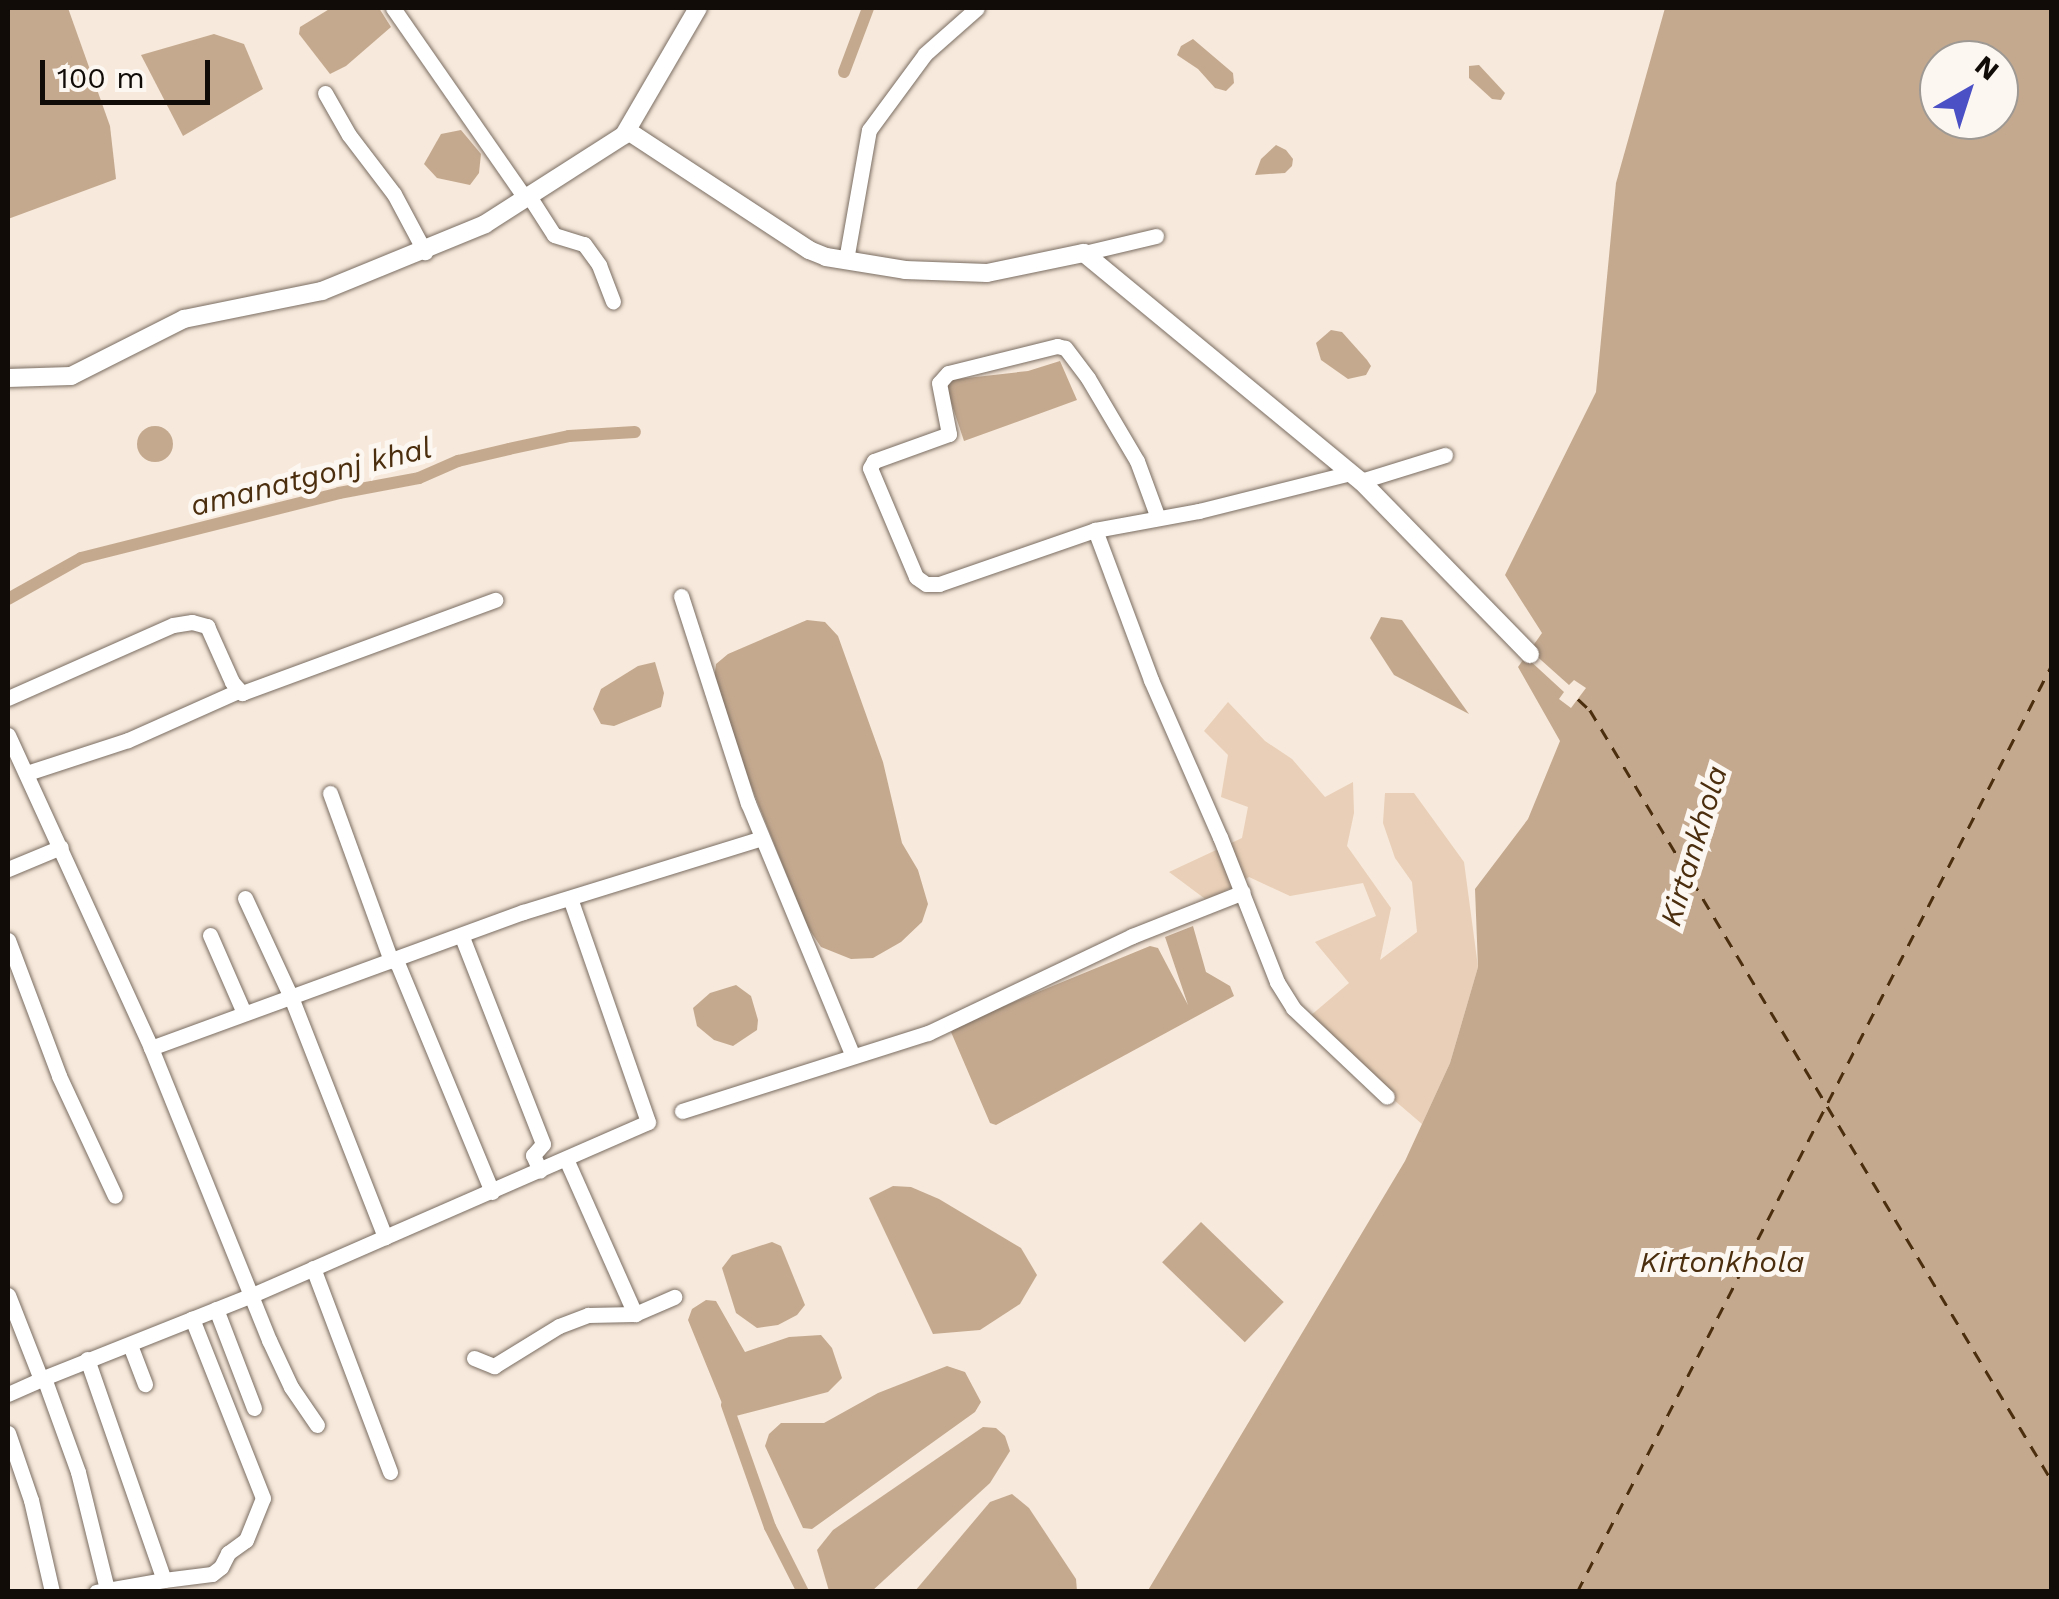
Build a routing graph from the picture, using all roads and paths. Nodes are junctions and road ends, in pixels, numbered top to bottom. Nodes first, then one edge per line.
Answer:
1 (393, 8) edge
2 (698, 8) edge
3 (977, 8) edge
4 (324, 93) dead end
5 (628, 131) junction
6 (527, 197) junction
7 (1156, 236) dead end
8 (425, 252) junction
9 (1084, 253) junction
10 (846, 260) junction
11 (614, 301) dead end
12 (8, 378) edge
13 (1445, 454) dead end
14 (1356, 477) junction
15 (1158, 518) junction
16 (1094, 530) junction
17 (681, 596) dead end
18 (495, 600) dead end
19 (1530, 654) dead end
20 (238, 691) junction
21 (8, 698) edge
22 (8, 735) edge
23 (28, 774) junction
24 (330, 793) dead end
25 (762, 838) junction
26 (61, 847) junction
27 (8, 870) edge
28 (1243, 892) junction
29 (245, 898) dead end
30 (570, 898) junction
31 (210, 935) dead end
32 (462, 937) junction
33 (8, 940) edge
34 (394, 961) junction
35 (291, 997) junction
36 (244, 1014) junction
37 (150, 1048) junction
38 (852, 1054) junction
39 (1387, 1097) dead end
40 (682, 1112) dead end
41 (566, 1159) junction
42 (540, 1171) junction
43 (492, 1192) junction
44 (115, 1196) dead end
45 (386, 1237) junction
46 (313, 1268) junction
47 (8, 1295) edge
48 (252, 1295) junction
49 (674, 1297) dead end
50 (216, 1309) junction
51 (635, 1314) junction
52 (192, 1319) junction
53 (130, 1345) junction
54 (87, 1358) junction
55 (474, 1358) dead end
56 (42, 1378) junction
57 (145, 1384) dead end
58 (8, 1394) edge
59 (254, 1408) dead end
60 (317, 1424) dead end
61 (8, 1433) edge
62 (390, 1472) dead end
63 (164, 1580) junction
64 (102, 1590) edge
65 (52, 1592) edge

1 - 6 street
2 - 5 main road
3 - 10 street
4 - 8 street
5 - 6 main road
5 - 10 main road
6 - 8 main road
6 - 11 street
7 - 9 street
8 - 12 main road
9 - 10 main road
9 - 14 main road
13 - 14 street
14 - 15 street
14 - 19 main road
15 - 16 street
15 - 16 street
16 - 28 street
17 - 25 street
18 - 20 street
20 - 21 street
20 - 23 street
22 - 23 street
23 - 26 street
24 - 34 street
25 - 30 street
25 - 38 street
26 - 27 street
26 - 37 street
28 - 38 street
28 - 39 street
29 - 35 street
30 - 32 street
30 - 41 street
31 - 36 street
32 - 34 street
32 - 42 street
33 - 44 street
34 - 35 street
34 - 43 street
35 - 36 street
35 - 45 street
36 - 37 street
37 - 48 street
38 - 40 street
41 - 42 street
41 - 51 street
42 - 43 street
43 - 45 street
45 - 46 street
46 - 48 street
46 - 62 street
47 - 56 street
48 - 50 street
48 - 60 street
49 - 51 street
50 - 52 street
50 - 59 street
51 - 55 street
52 - 53 street
52 - 63 street
53 - 54 street
53 - 57 street
54 - 56 street
54 - 63 street
56 - 58 street
56 - 64 street
61 - 65 street
63 - 64 street

